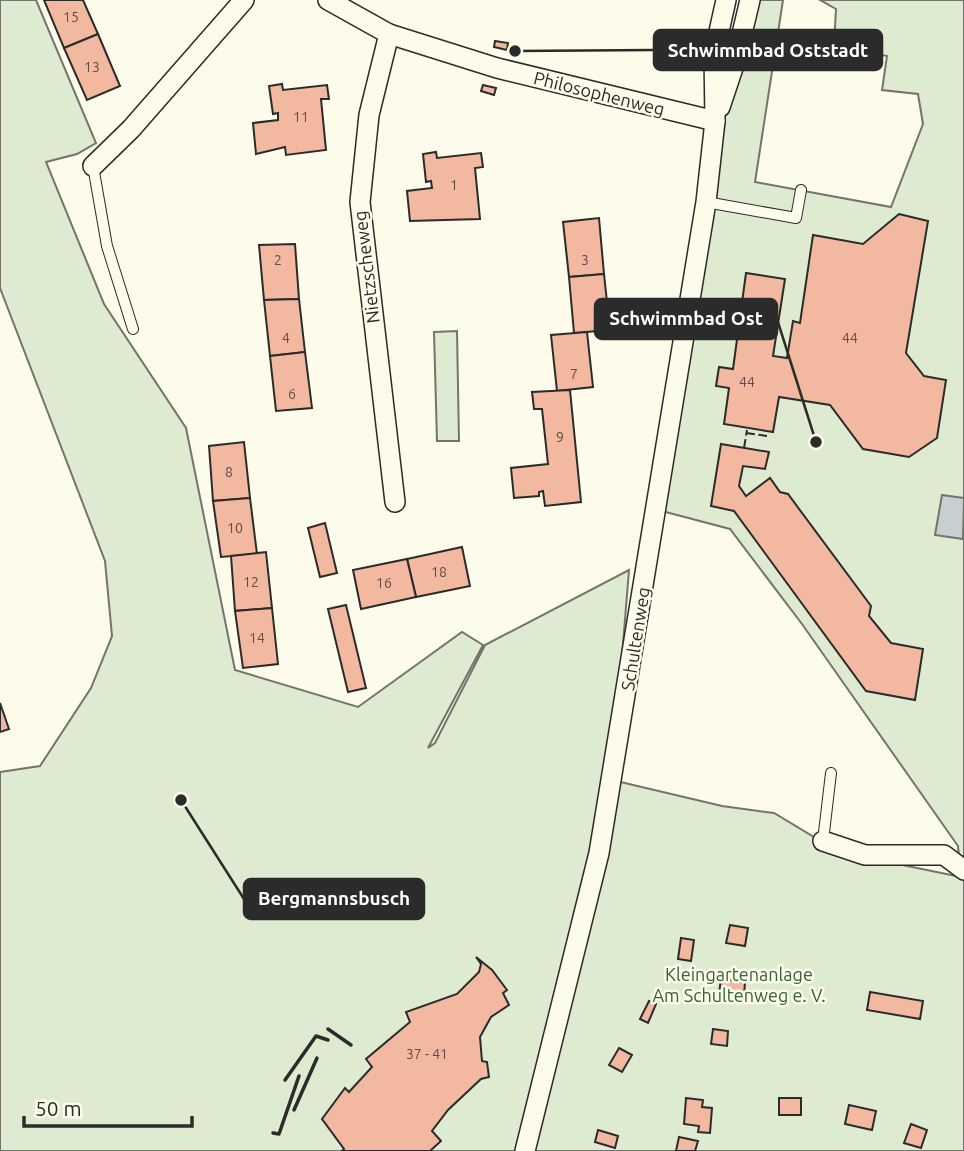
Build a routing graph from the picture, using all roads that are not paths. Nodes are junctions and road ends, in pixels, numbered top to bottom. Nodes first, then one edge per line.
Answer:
1 (244, 0) edge
2 (328, 0) edge
3 (726, 0) edge
4 (750, 0) edge
5 (389, 34) junction
6 (715, 121) junction
7 (93, 166) joint
8 (801, 190) dead end
9 (706, 202) junction
10 (133, 329) dead end
11 (395, 502) dead end
12 (831, 773) dead end
13 (824, 841) joint
14 (964, 870) edge
15 (525, 1151) edge

1 - 7 street
2 - 5 street, Philosophenweg
3 - 6 street, Schultenweg
4 - 6 street, Schultenweg
5 - 6 street, Philosophenweg
5 - 11 street, Nietzscheweg
6 - 9 street, Schultenweg
7 - 10 lane
8 - 9 lane
9 - 15 street, Schultenweg
12 - 13 lane
13 - 14 street

